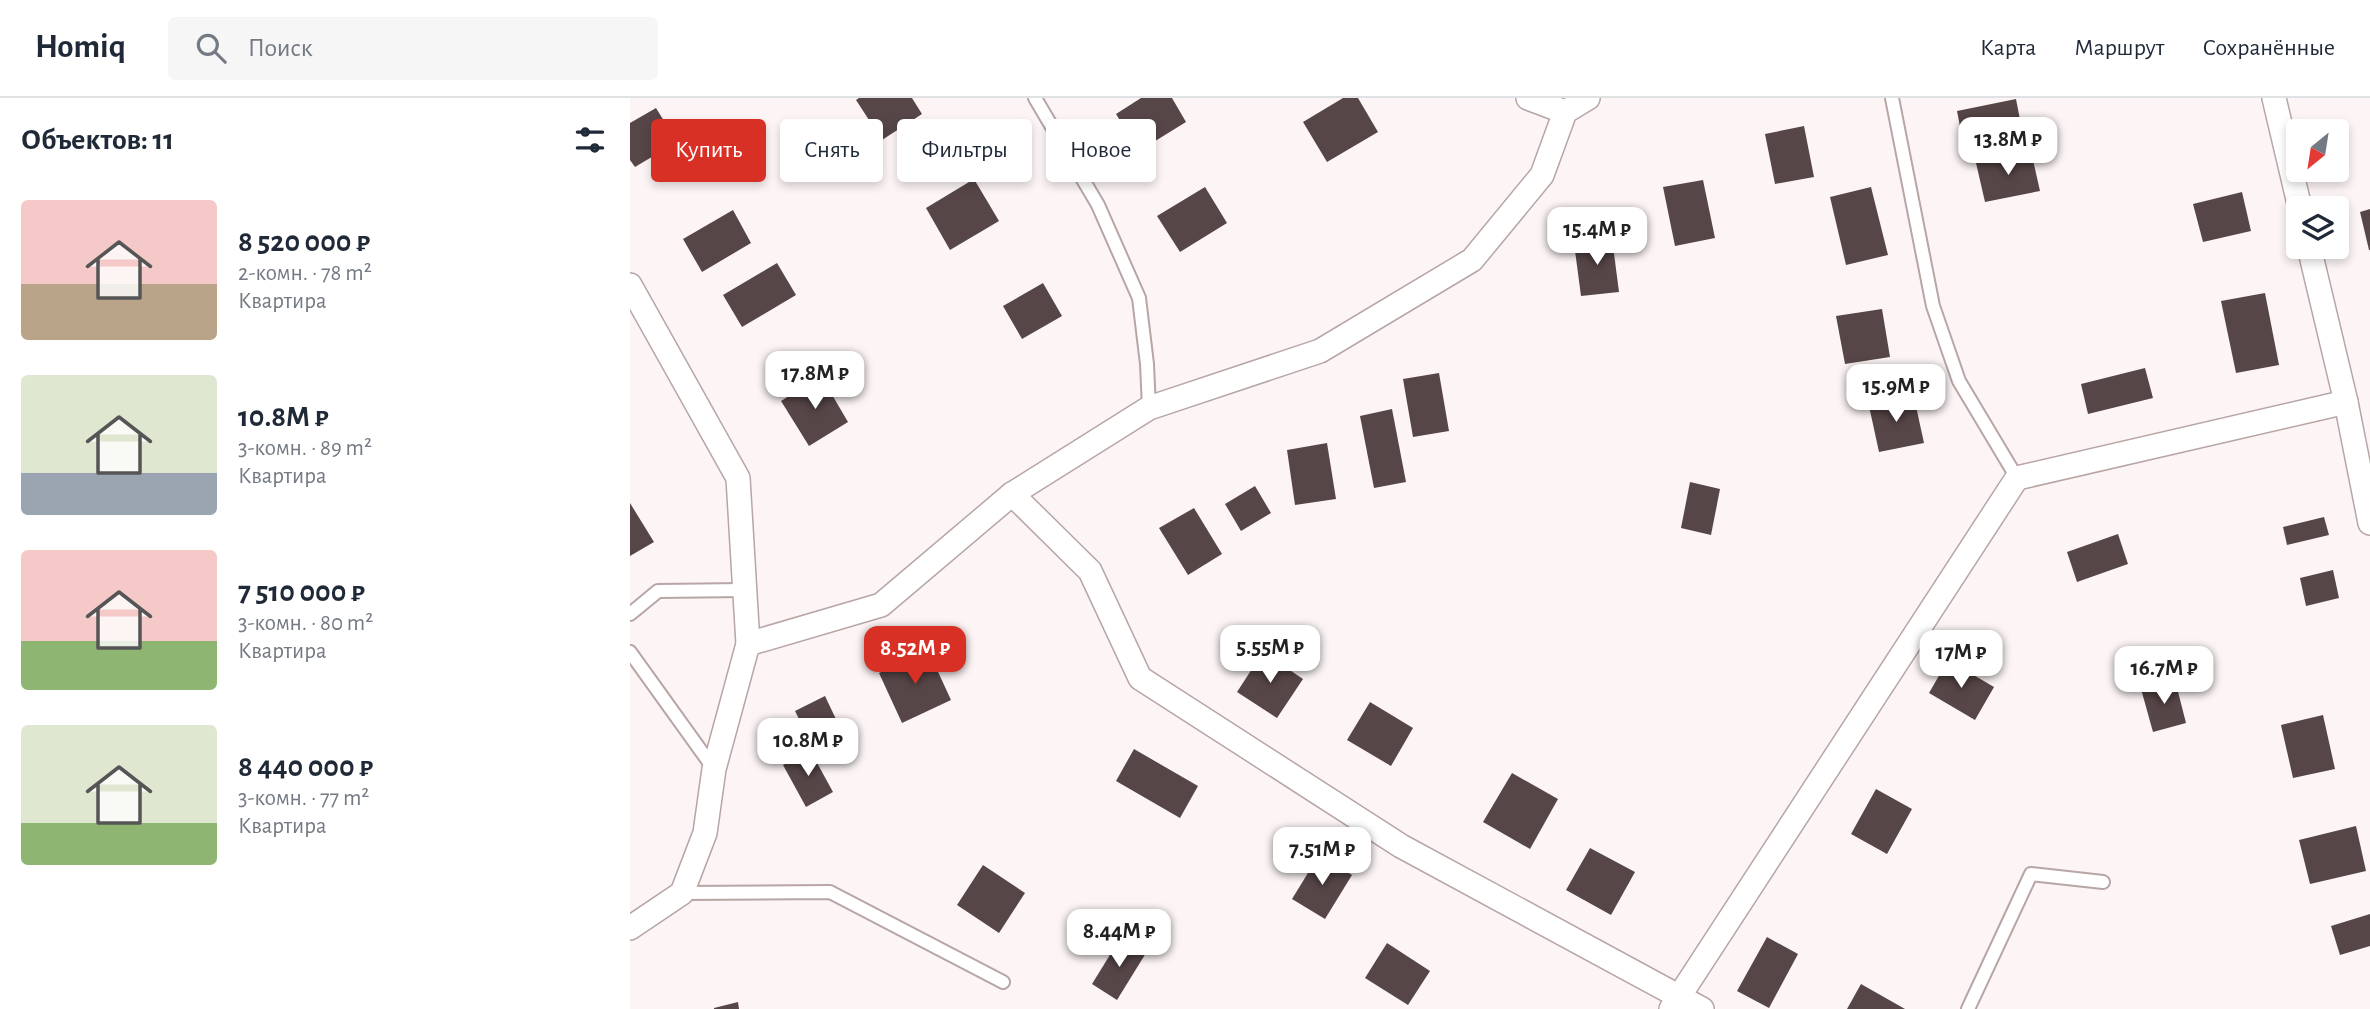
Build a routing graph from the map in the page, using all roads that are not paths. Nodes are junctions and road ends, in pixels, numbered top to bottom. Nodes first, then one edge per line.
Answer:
1 (1035, 98) edge
2 (1528, 98) edge
3 (1588, 98) edge
4 (1892, 98) edge
5 (2274, 98) edge
6 (1565, 112) junction
7 (2297, 196) edge
8 (2312, 259) edge
9 (630, 285) edge
10 (2346, 402) junction
11 (1149, 408) junction
12 (2363, 450) edge
13 (2017, 478) junction
14 (1012, 494) junction
15 (2370, 523) edge
16 (745, 590) junction
17 (630, 614) edge
18 (748, 644) junction
19 (630, 652) edge
20 (714, 769) junction
21 (2103, 882) dead end
22 (682, 893) junction
23 (630, 928) edge
24 (1003, 982) dead end
25 (1675, 1003) edge
26 (1702, 1009) edge
27 (1968, 1009) edge

1 - 11 lane
2 - 6 street
3 - 6 street
4 - 13 lane
5 - 7 street
6 - 11 street
8 - 10 street
9 - 16 street
10 - 12 street
10 - 13 street
11 - 14 street
12 - 15 street
13 - 25 street
14 - 18 street
14 - 25 street
16 - 17 lane
16 - 18 street
18 - 20 street
19 - 20 lane
20 - 22 street
21 - 27 lane
22 - 23 street
22 - 24 lane
25 - 26 street

